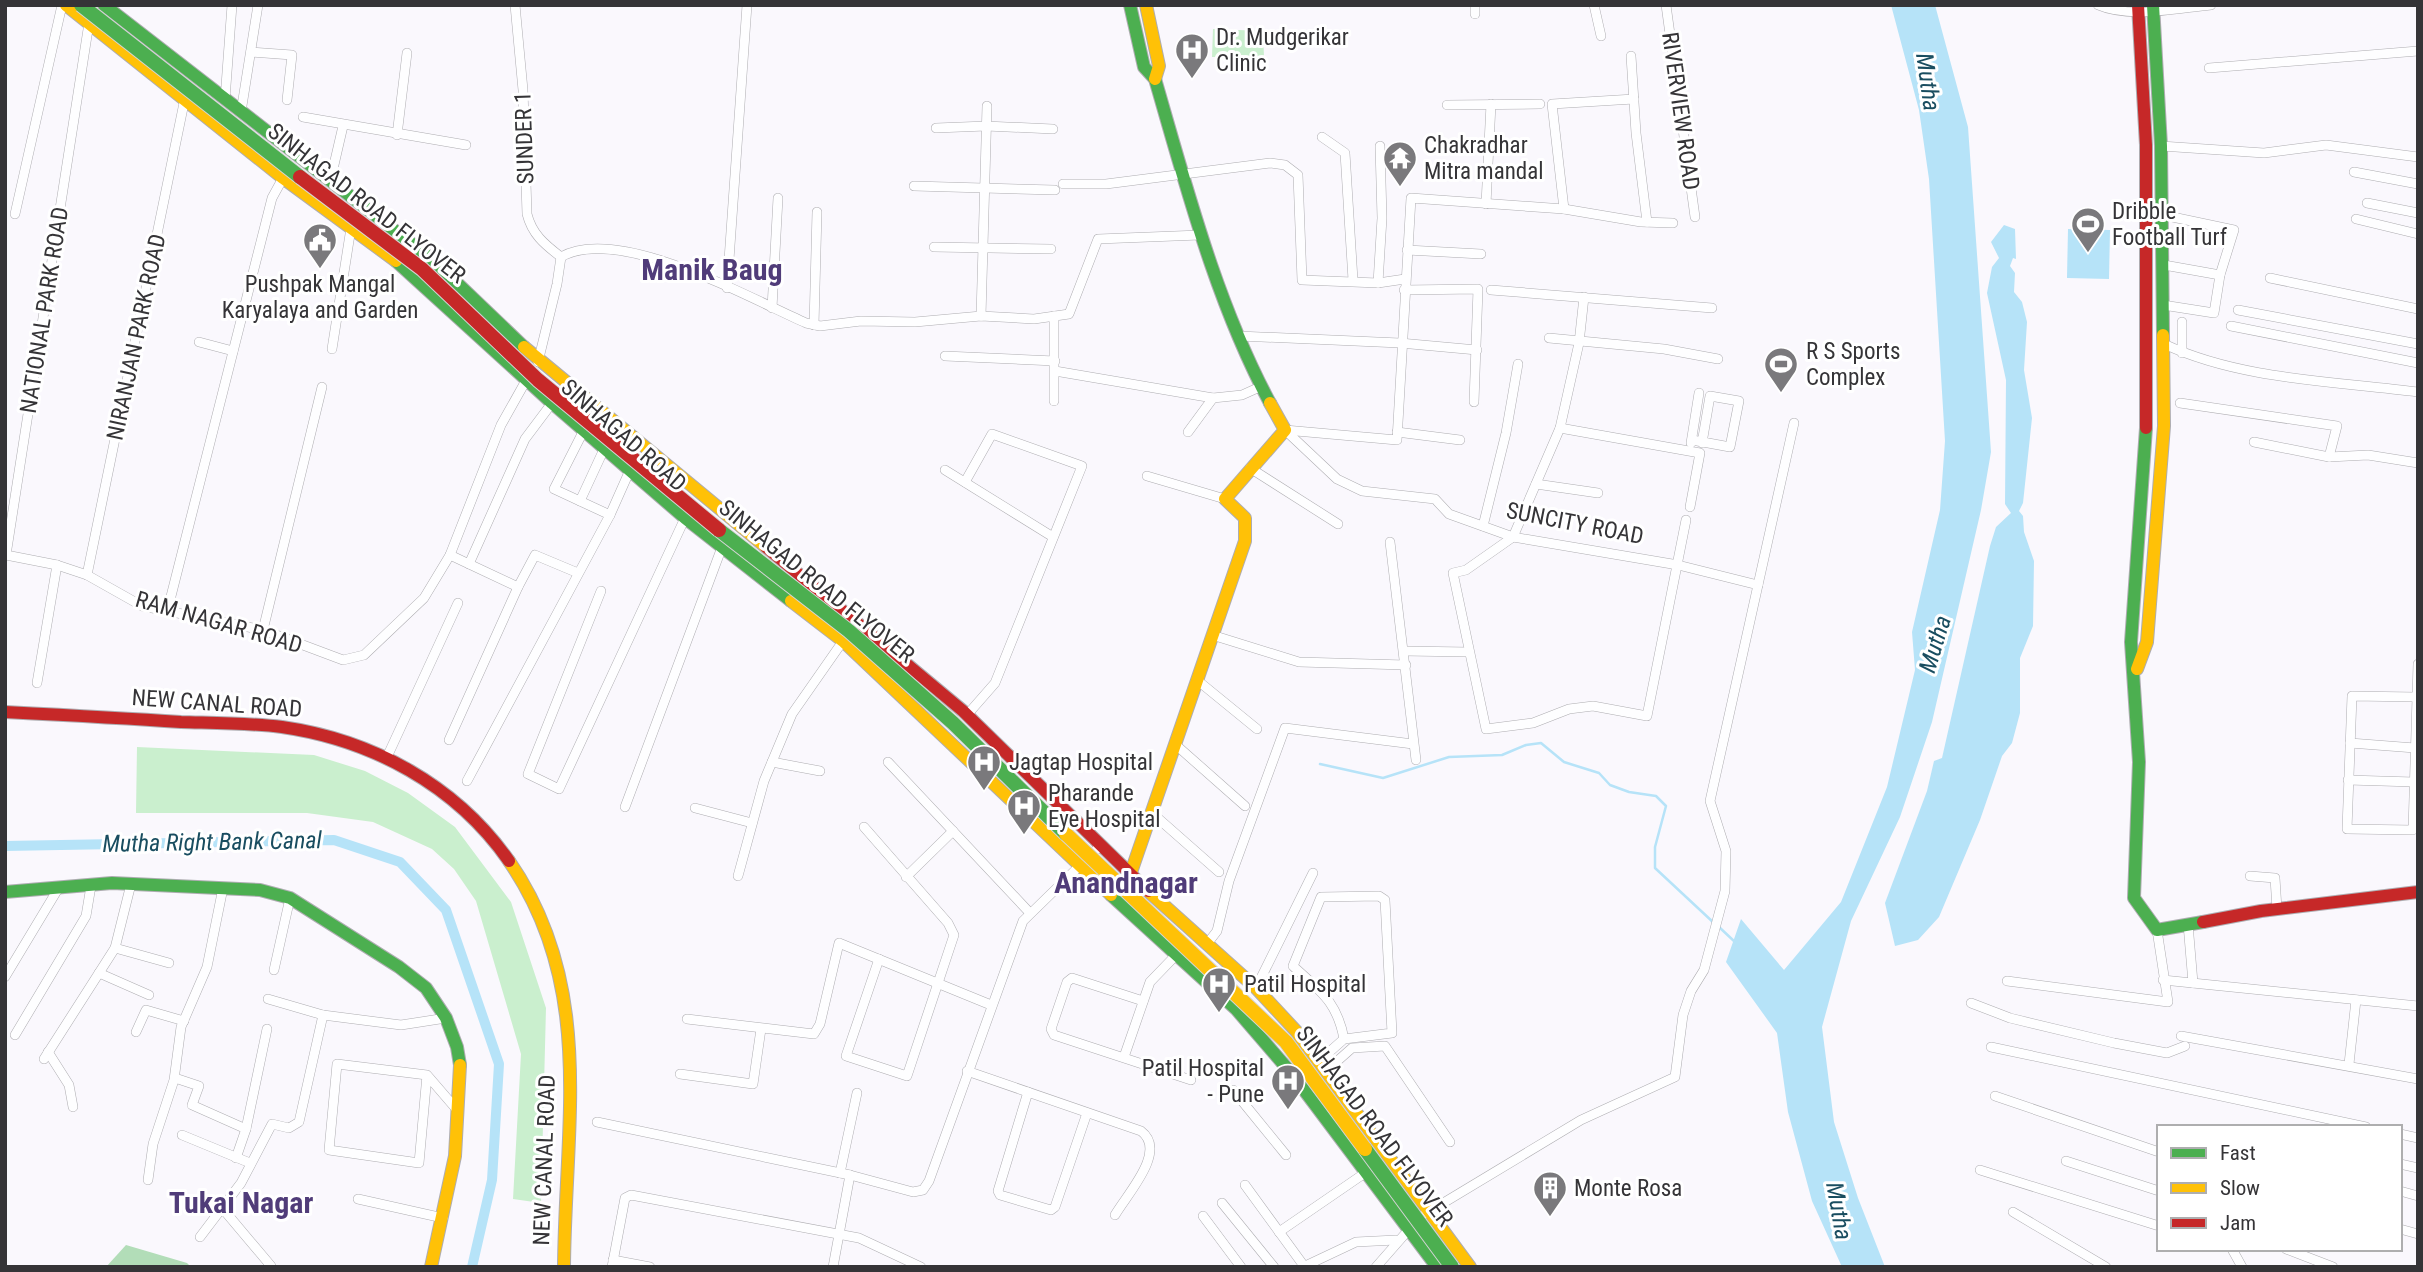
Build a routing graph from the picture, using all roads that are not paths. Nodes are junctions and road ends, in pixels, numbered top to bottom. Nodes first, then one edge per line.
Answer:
1 (64, 5) edge
2 (80, 5) edge
3 (91, 5) edge
4 (104, 5) edge
5 (232, 5) edge
6 (258, 5) edge
7 (515, 5) edge
8 (747, 5) edge
9 (1130, 5) edge
10 (1146, 5) edge
11 (1594, 5) edge
12 (1666, 5) edge
13 (2098, 5) edge
14 (2211, 5) edge
15 (2146, 8) edge
16 (89, 23) junction
17 (1601, 36) dead end
18 (146, 38) junction
19 (2418, 51) edge
20 (251, 52) junction
21 (407, 53) dead end
22 (1631, 56) dead end
23 (131, 57) junction
24 (2209, 68) dead end
25 (1155, 79) junction
26 (185, 98) junction
27 (225, 99) junction
28 (1634, 99) junction
29 (287, 100) dead end
30 (1491, 104) junction
31 (1540, 104) dead end
32 (1447, 105) dead end
33 (987, 106) dead end
34 (240, 112) junction
35 (209, 117) junction
36 (303, 117) dead end
37 (343, 126) junction
38 (986, 126) junction
39 (936, 128) dead end
40 (1053, 129) dead end
41 (397, 135) junction
42 (1322, 137) dead end
43 (466, 145) dead end
44 (1380, 146) dead end
45 (2161, 146) junction
46 (2418, 157) edge
47 (2354, 172) dead end
48 (1182, 176) junction
49 (283, 178) junction
50 (330, 182) junction
51 (2418, 184) edge
52 (914, 186) dead end
53 (984, 188) junction
54 (778, 198) dead end
55 (2367, 203) dead end
56 (1486, 204) junction
57 (1564, 209) junction
58 (817, 212) dead end
59 (2418, 213) edge
60 (15, 214) dead end
61 (2163, 215) junction
62 (1695, 217) dead end
63 (2356, 219) dead end
64 (1647, 222) junction
65 (1673, 223) dead end
66 (351, 228) junction
67 (2418, 234) edge
68 (1200, 235) junction
69 (934, 247) dead end
70 (983, 248) junction
71 (1051, 249) dead end
72 (1407, 250) junction
73 (1481, 254) dead end
74 (561, 257) junction
75 (2164, 265) junction
76 (2220, 275) junction
77 (2270, 278) dead end
78 (1353, 280) junction
79 (1378, 283) junction
80 (1404, 285) junction
81 (727, 288) junction
82 (1491, 290) dead end
83 (1584, 297) junction
84 (2163, 305) junction
85 (772, 308) junction
86 (1712, 308) dead end
87 (2418, 309) edge
88 (2238, 310) dead end
89 (981, 316) junction
90 (1054, 316) junction
91 (2182, 322) dead end
92 (814, 324) junction
93 (2231, 326) dead end
94 (1240, 336) junction
95 (1549, 338) dead end
96 (199, 342) dead end
97 (1400, 343) junction
98 (1579, 343) junction
99 (2164, 344) junction
100 (2418, 344) edge
101 (332, 349) dead end
102 (233, 351) junction
103 (1477, 351) junction
104 (2182, 353) junction
105 (945, 356) dead end
106 (1718, 359) dead end
107 (539, 361) junction
108 (2418, 363) edge
109 (1518, 364) dead end
110 (1055, 365) junction
111 (526, 380) junction
112 (1262, 386) junction
113 (323, 387) dead end
114 (2418, 392) edge
115 (1213, 398) junction
116 (1054, 401) dead end
117 (1474, 402) dead end
118 (552, 403) junction
119 (1709, 403) junction
120 (2180, 403) dead end
121 (1794, 423) dead end
122 (1560, 428) junction
123 (584, 430) junction
124 (1285, 430) junction
125 (1188, 432) dead end
126 (1397, 432) junction
127 (1461, 440) dead end
128 (2254, 442) dead end
129 (1702, 443) junction
130 (1691, 446) junction
131 (605, 447) junction
132 (2329, 457) junction
133 (2418, 463) edge
134 (1250, 468) junction
135 (630, 470) junction
136 (945, 470) dead end
137 (1147, 476) dead end
138 (965, 482) junction
139 (1536, 484) junction
140 (1598, 493) dead end
141 (1225, 499) junction
142 (580, 501) junction
143 (1690, 507) dead end
144 (610, 515) junction
145 (685, 518) junction
146 (1686, 520) dead end
147 (1338, 524) dead end
148 (1483, 526) junction
149 (1053, 537) junction
150 (1513, 537) junction
151 (1390, 542) dead end
152 (722, 547) junction
153 (450, 555) junction
154 (469, 564) junction
155 (57, 565) junction
156 (1678, 565) junction
157 (578, 573) junction
158 (87, 575) junction
159 (1758, 585) junction
160 (517, 587) junction
161 (601, 591) dead end
162 (458, 603) dead end
163 (167, 612) junction
164 (263, 629) junction
165 (1212, 635) junction
166 (844, 641) junction
167 (1404, 652) junction
168 (1469, 652) junction
169 (1406, 664) junction
170 (2418, 664) edge
171 (2135, 673) junction
172 (1197, 680) junction
173 (37, 683) dead end
174 (2416, 697) edge
175 (5, 712) edge
176 (967, 715) junction
177 (1257, 729) dead end
178 (449, 740) dead end
179 (2350, 743) junction
180 (1413, 744) junction
181 (1176, 745) junction
182 (2415, 748) junction
183 (387, 757) junction
184 (1416, 760) dead end
185 (772, 762) junction
186 (888, 762) dead end
187 (820, 771) dead end
188 (2348, 780) junction
189 (467, 781) dead end
190 (2414, 782) junction
191 (1245, 806) dead end
192 (625, 807) dead end
193 (695, 808) dead end
194 (1152, 813) junction
195 (752, 822) junction
196 (864, 827) dead end
197 (953, 831) junction
198 (1100, 846) junction
199 (1080, 868) junction
200 (1219, 872) dead end
201 (1313, 873) dead end
202 (738, 876) dead end
203 (2250, 876) dead end
204 (906, 877) junction
205 (1132, 877) junction
206 (131, 884) junction
207 (91, 886) junction
208 (223, 888) junction
209 (58, 889) junction
210 (5, 892) edge
211 (2418, 892) edge
212 (1114, 897) junction
213 (290, 898) junction
214 (2277, 909) junction
215 (1029, 912) junction
216 (2188, 924) junction
217 (2157, 930) junction
218 (1207, 944) junction
219 (115, 948) junction
220 (1178, 953) junction
221 (879, 959) junction
222 (169, 963) dead end
223 (274, 970) dead end
224 (99, 972) junction
225 (5, 977) edge
226 (2163, 980) junction
227 (2007, 981) dead end
228 (939, 982) junction
229 (2193, 983) junction
230 (1256, 988) junction
231 (149, 995) dead end
232 (268, 999) dead end
233 (2356, 1000) junction
234 (1143, 1001) junction
235 (1970, 1003) dead end
236 (990, 1005) junction
237 (2418, 1006) edge
238 (323, 1015) junction
239 (446, 1018) junction
240 (687, 1019) dead end
241 (184, 1021) junction
242 (267, 1029) dead end
243 (761, 1029) junction
244 (136, 1032) dead end
245 (15, 1035) dead end
246 (1344, 1039) junction
247 (1991, 1047) dead end
248 (1125, 1058) junction
249 (2349, 1065) junction
250 (1322, 1066) junction
251 (967, 1071) junction
252 (680, 1074) dead end
253 (427, 1075) junction
254 (175, 1078) junction
255 (2418, 1079) edge
256 (1191, 1080) dead end
257 (1233, 1090) dead end
258 (1028, 1092) junction
259 (858, 1093) dead end
260 (1995, 1096) dead end
261 (74, 1107) dead end
262 (458, 1111) junction
263 (1087, 1112) junction
264 (597, 1122) dead end
265 (2358, 1125) edge
266 (246, 1129) junction
267 (182, 1135) dead end
268 (1450, 1142) dead end
269 (2157, 1151) edge
270 (1286, 1155) dead end
271 (236, 1158) junction
272 (2066, 1161) dead end
273 (250, 1163) junction
274 (1980, 1170) dead end
275 (1365, 1173) junction
276 (845, 1174) junction
277 (148, 1180) dead end
278 (1245, 1185) dead end
279 (2157, 1190) edge
280 (358, 1199) dead end
281 (1222, 1203) dead end
282 (223, 1209) junction
283 (1429, 1211) junction
284 (2013, 1212) dead end
285 (1115, 1215) dead end
286 (1203, 1216) dead end
287 (443, 1218) junction
288 (2157, 1225) edge
289 (1408, 1229) junction
290 (1279, 1232) junction
291 (839, 1234) junction
292 (200, 1237) dead end
293 (1396, 1240) junction
294 (2233, 1251) edge
295 (2291, 1251) edge
296 (612, 1263) edge
297 (271, 1266) edge
298 (431, 1267) edge
299 (564, 1267) edge
300 (650, 1267) edge
301 (833, 1267) edge
302 (921, 1267) edge
303 (1241, 1267) edge
304 (1274, 1267) edge
305 (1304, 1267) edge
306 (1376, 1267) edge
307 (1437, 1267) edge
308 (1452, 1267) edge
309 (1462, 1267) edge
310 (1470, 1267) edge
311 (2106, 1267) edge
312 (2242, 1267) edge
313 (2333, 1267) edge

1 - 16 main road, SINHAGAD ROAD
1 - 60 street
2 - 308 main road, SINHAGAD ROAD FLYOVER, bridge
3 - 309 main road, SINHAGAD ROAD FLYOVER, bridge
4 - 18 main road, SINHAGAD ROAD
5 - 27 street
6 - 20 street
7 - 74 street, SUNDER 1
8 - 81 street
9 - 25 main road, SUNCITY ROAD
10 - 25 main road, SUNCITY ROAD
11 - 17 street
12 - 62 street, RIVERVIEW ROAD
13 - 15 street
14 - 15 street
15 - 45 main road
15 - 171 main road
16 - 23 main road, SINHAGAD ROAD
16 - 155 street, NATIONAL PARK ROAD
18 - 23 main road
18 - 27 main road, SINHAGAD ROAD
19 - 24 street
20 - 29 street
20 - 34 street
21 - 41 street
22 - 28 street
23 - 26 main road, SINHAGAD ROAD
25 - 48 main road, SUNCITY ROAD
26 - 35 main road, SINHAGAD ROAD
26 - 158 street, NIRANJAN PARK ROAD
27 - 34 main road, SINHAGAD ROAD
27 - 35 main road
28 - 57 street
28 - 64 street
30 - 31 street
30 - 32 street
30 - 56 street
33 - 38 street
34 - 50 main road, SINHAGAD ROAD
35 - 49 main road, SINHAGAD ROAD
36 - 37 street
37 - 41 street
37 - 50 street
38 - 39 street
38 - 40 street
38 - 53 street
41 - 43 street
42 - 78 street
44 - 79 street
45 - 46 street
45 - 61 main road
47 - 51 street
48 - 53 street
48 - 68 main road, SUNCITY ROAD
48 - 78 street
49 - 66 main road, SINHAGAD ROAD
49 - 102 street
50 - 107 main road, SINHAGAD ROAD
52 - 53 street
53 - 70 street
54 - 85 street
55 - 59 street
56 - 57 street
56 - 72 street
57 - 64 street
58 - 92 street
61 - 75 main road
61 - 76 street
63 - 67 street
64 - 65 street
66 - 101 street
66 - 111 main road, SINHAGAD ROAD
68 - 90 street
68 - 94 main road, SUNCITY ROAD
69 - 70 street
70 - 71 street
70 - 89 street
72 - 73 street
72 - 80 street
74 - 81 street
74 - 107 street
75 - 76 street
75 - 84 main road
76 - 84 street
77 - 87 street
78 - 79 street
79 - 80 street
80 - 97 street
80 - 103 street
81 - 85 street
82 - 83 street
83 - 86 street
83 - 98 street
84 - 99 main road
85 - 92 street
88 - 100 street
89 - 90 street
89 - 92 street
90 - 110 street
91 - 104 street
93 - 108 street
94 - 97 street
94 - 112 main road, SUNCITY ROAD
95 - 98 street
96 - 102 street
97 - 103 street
97 - 126 street
98 - 106 street
98 - 122 street
99 - 104 street
99 - 171 main road
102 - 163 street
103 - 117 street
104 - 114 street
105 - 110 street
107 - 111 street, RAM NAGAR ROAD
107 - 176 main road, SINHAGAD ROAD
109 - 148 street
110 - 115 street
110 - 116 street
111 - 118 main road, SINHAGAD ROAD
111 - 153 street, RAM NAGAR ROAD
112 - 115 street
112 - 124 main road, SUNCITY ROAD
113 - 164 street
115 - 125 street
118 - 123 main road, SINHAGAD ROAD
118 - 154 street
119 - 129 street
119 - 129 street
119 - 130 street
120 - 132 street
121 - 159 street
122 - 130 street
122 - 139 street
123 - 131 main road, SINHAGAD ROAD
123 - 142 street
124 - 126 street
124 - 134 main road
124 - 148 street, SUNCITY ROAD
126 - 127 street
128 - 132 street
129 - 130 street
130 - 143 street
131 - 135 main road, SINHAGAD ROAD
131 - 142 street
132 - 133 street
134 - 141 main road
134 - 147 street
135 - 144 street
135 - 145 main road, SINHAGAD ROAD
136 - 138 street
137 - 141 street
138 - 149 street
138 - 149 street
139 - 140 street
139 - 150 street
141 - 165 main road
142 - 144 street
144 - 157 street
145 - 152 main road, SINHAGAD ROAD
145 - 161 street
146 - 156 street
148 - 150 street, SUNCITY ROAD
149 - 176 street
150 - 156 street, SUNCITY ROAD
150 - 168 street
151 - 167 street
152 - 166 main road, SINHAGAD ROAD
152 - 192 street
153 - 154 street
153 - 164 street, RAM NAGAR ROAD
154 - 160 street
155 - 158 street, NATIONAL PARK ROAD
155 - 173 street
156 - 159 street, SUNCITY ROAD
156 - 168 street
157 - 160 street
157 - 189 street
158 - 163 street, RAM NAGAR ROAD
159 - 283 street
160 - 178 street
162 - 183 street
163 - 164 street, RAM NAGAR ROAD
165 - 169 street
165 - 172 main road
166 - 185 street
166 - 199 main road, SINHAGAD ROAD
167 - 168 street
167 - 169 street
169 - 180 street
170 - 174 street
171 - 217 main road
172 - 177 street
172 - 181 main road
174 - 179 street
174 - 182 street
175 - 183 main road, NEW CANAL ROAD
176 - 198 main road, SINHAGAD ROAD
179 - 182 street
179 - 188 street
180 - 184 street
180 - 218 street
181 - 191 street
181 - 194 main road
182 - 190 street
183 - 299 main road, NEW CANAL ROAD
185 - 187 street
185 - 195 street
186 - 197 street
188 - 190 street
188 - 190 street
193 - 195 street
194 - 200 street
194 - 205 main road
195 - 202 street
196 - 204 street
197 - 204 street
197 - 215 street
198 - 199 street
198 - 205 main road, SINHAGAD ROAD
199 - 212 main road, SINHAGAD ROAD
199 - 215 street
201 - 230 street
203 - 214 street
204 - 228 street
205 - 212 main road
205 - 218 main road, SINHAGAD ROAD
206 - 207 main road
206 - 208 main road
206 - 219 street
207 - 209 main road
207 - 245 street
208 - 213 main road
208 - 241 street
209 - 210 main road
209 - 225 street
211 - 214 main road
212 - 220 main road, SINHAGAD ROAD
213 - 223 street
213 - 239 main road
214 - 216 main road
215 - 236 street
216 - 217 main road
216 - 229 street
217 - 226 street
218 - 230 main road, SINHAGAD ROAD
219 - 222 street
219 - 224 street
220 - 234 street
220 - 275 main road, SINHAGAD ROAD
221 - 228 street
221 - 228 street
221 - 243 street
224 - 231 street
224 - 261 street
226 - 227 street
226 - 229 street
228 - 236 street
229 - 233 street
230 - 250 main road, SINHAGAD ROAD
232 - 238 street
233 - 237 street
233 - 249 street
234 - 248 street
234 - 248 street
235 - 249 street
236 - 251 street
238 - 239 street
238 - 273 street
239 - 262 main road
240 - 243 street
241 - 244 street
241 - 254 street
242 - 266 street
243 - 252 street
246 - 246 street
246 - 250 street
247 - 265 street
248 - 256 street
249 - 255 street
250 - 268 street
250 - 283 main road, SINHAGAD ROAD
251 - 258 street
251 - 276 street
253 - 253 street
253 - 262 street
254 - 266 street
254 - 277 street
257 - 270 street
258 - 263 street
258 - 263 street
259 - 276 street
260 - 269 street
262 - 287 main road
263 - 285 street
264 - 276 street
266 - 271 street
267 - 271 street
271 - 273 street
272 - 279 street
273 - 282 street
274 - 288 street
275 - 289 main road, SINHAGAD ROAD
275 - 290 street
276 - 291 street
278 - 290 street
280 - 287 street
281 - 304 street
282 - 292 street
282 - 297 street
283 - 289 street
283 - 310 main road, SINHAGAD ROAD
284 - 311 street
286 - 303 street
287 - 298 main road
289 - 293 street
289 - 307 main road, SINHAGAD ROAD
290 - 305 street
291 - 296 street
291 - 301 street
291 - 302 street
293 - 305 street
293 - 306 street
294 - 312 street
295 - 313 street
296 - 300 street

